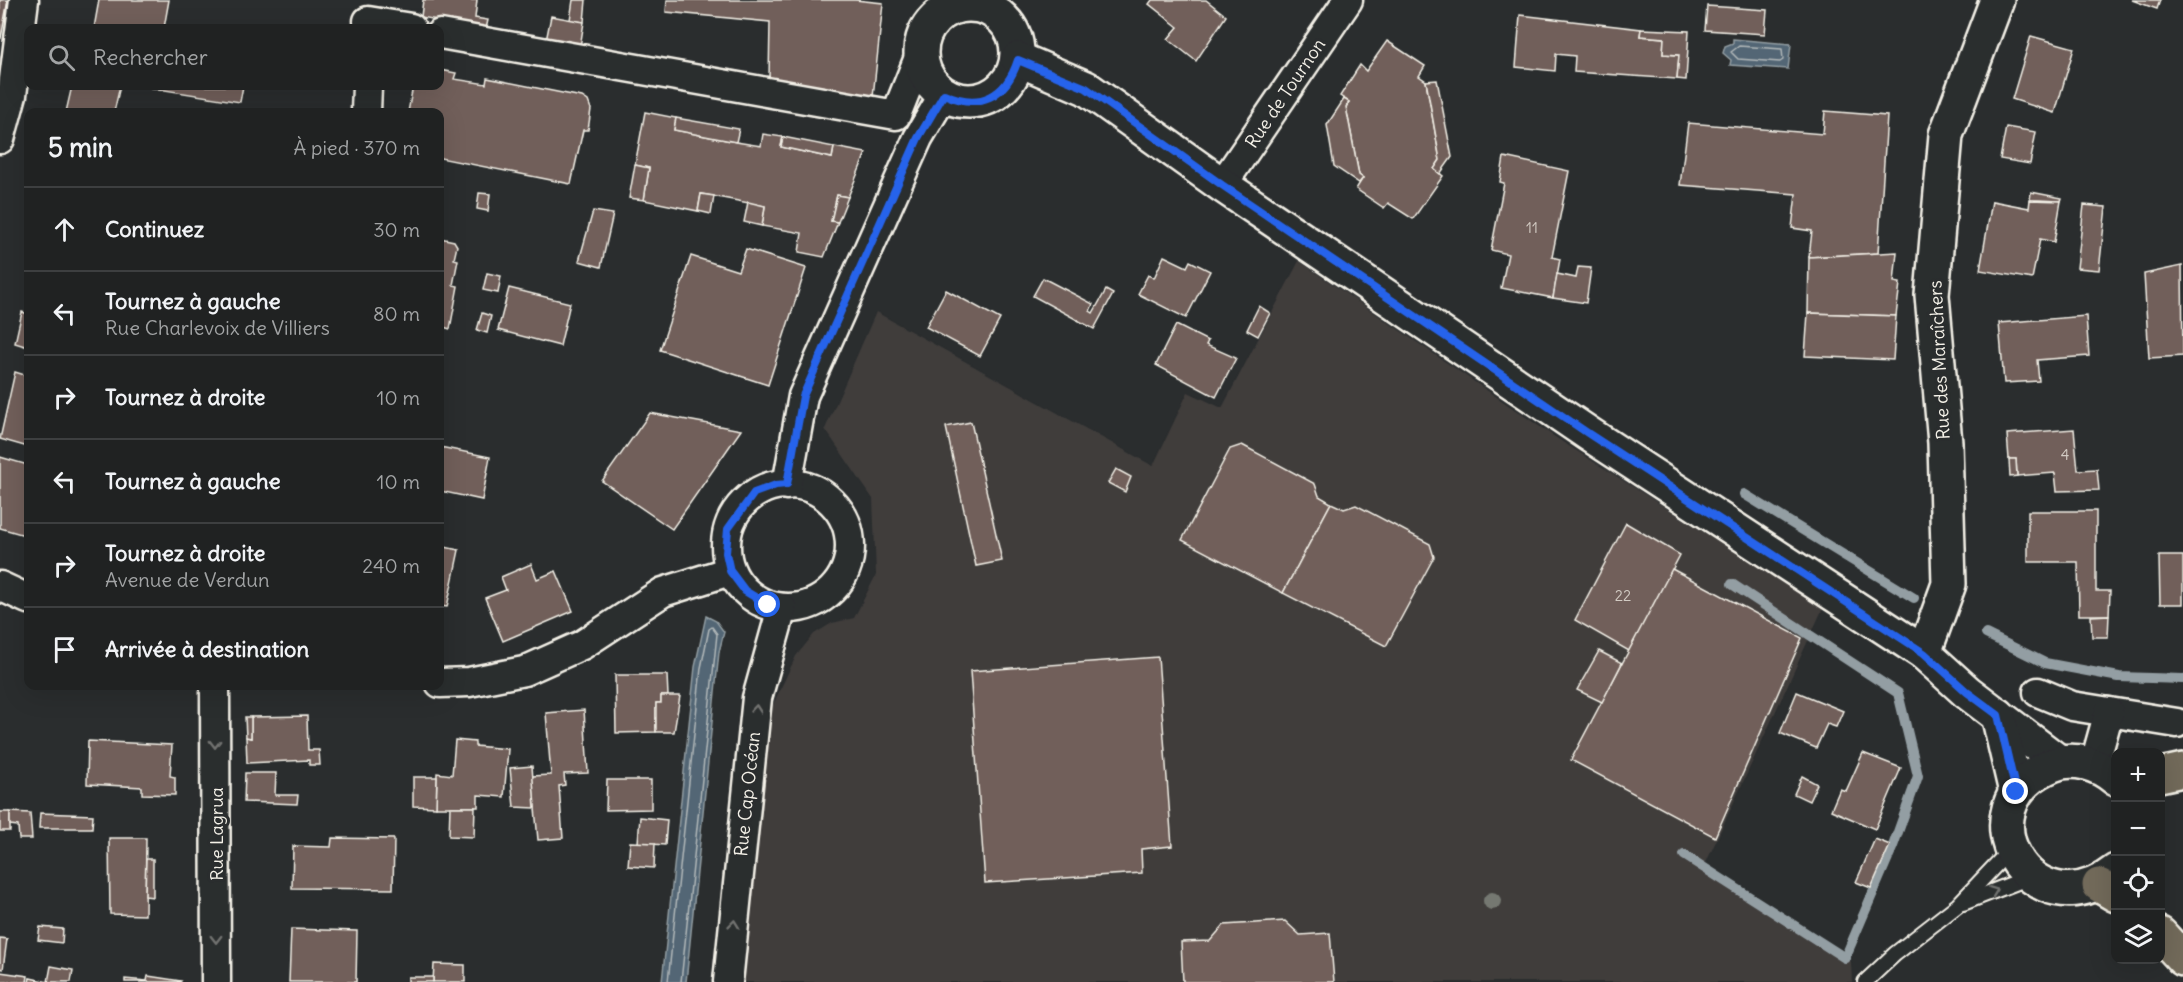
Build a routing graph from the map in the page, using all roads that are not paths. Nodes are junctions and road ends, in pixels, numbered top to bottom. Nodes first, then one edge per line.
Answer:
1 (24, 0) edge
2 (1348, 0) edge
3 (1997, 0) edge
4 (955, 3) edge
5 (368, 16) edge
6 (397, 24) edge
7 (444, 34) edge
8 (920, 55) junction
9 (1018, 60) junction
10 (367, 90) edge
11 (944, 94) junction
12 (366, 108) edge
13 (0, 139) edge
14 (1222, 185) junction
15 (787, 484) junction
16 (730, 571) junction
17 (0, 586) edge
18 (24, 597) edge
19 (782, 608) junction
20 (1924, 653) junction
21 (444, 683) edge
22 (215, 690) edge
23 (2038, 692) dead end
24 (2109, 712) junction
25 (1998, 715) junction
26 (2177, 723) dead end
27 (2059, 762) junction
28 (2183, 770) edge
29 (2105, 772) edge
30 (2165, 774) edge
31 (2016, 792) junction
32 (2010, 850) junction
33 (2030, 877) junction
34 (2110, 884) edge
35 (1958, 905) junction
36 (2165, 939) edge
37 (2183, 959) edge
38 (216, 982) edge
39 (729, 982) edge
40 (1864, 982) edge

1 - 13 street
2 - 14 street, Rue de Tournon
3 - 20 street, Rue des Maraîchers
4 - 8 street
4 - 9 street
5 - 6 street
7 - 8 street
8 - 11 street
9 - 11 street
9 - 14 street
10 - 12 street
11 - 15 street
14 - 20 street
15 - 16 street
15 - 19 street
16 - 19 street
16 - 21 street
17 - 18 street
39 -> 19 street, Rue Cap Océan
20 - 25 street
22 -> 38 street, Rue Lagrua
23 - 24 street
24 - 26 street
24 - 29 street
25 - 27 street
25 - 31 street
27 - 29 street
27 - 31 street
28 - 30 main road
31 - 32 street
32 - 33 street
32 - 35 lane
33 - 34 street
35 -> 33 lane
35 - 40 lane
36 - 37 main road

